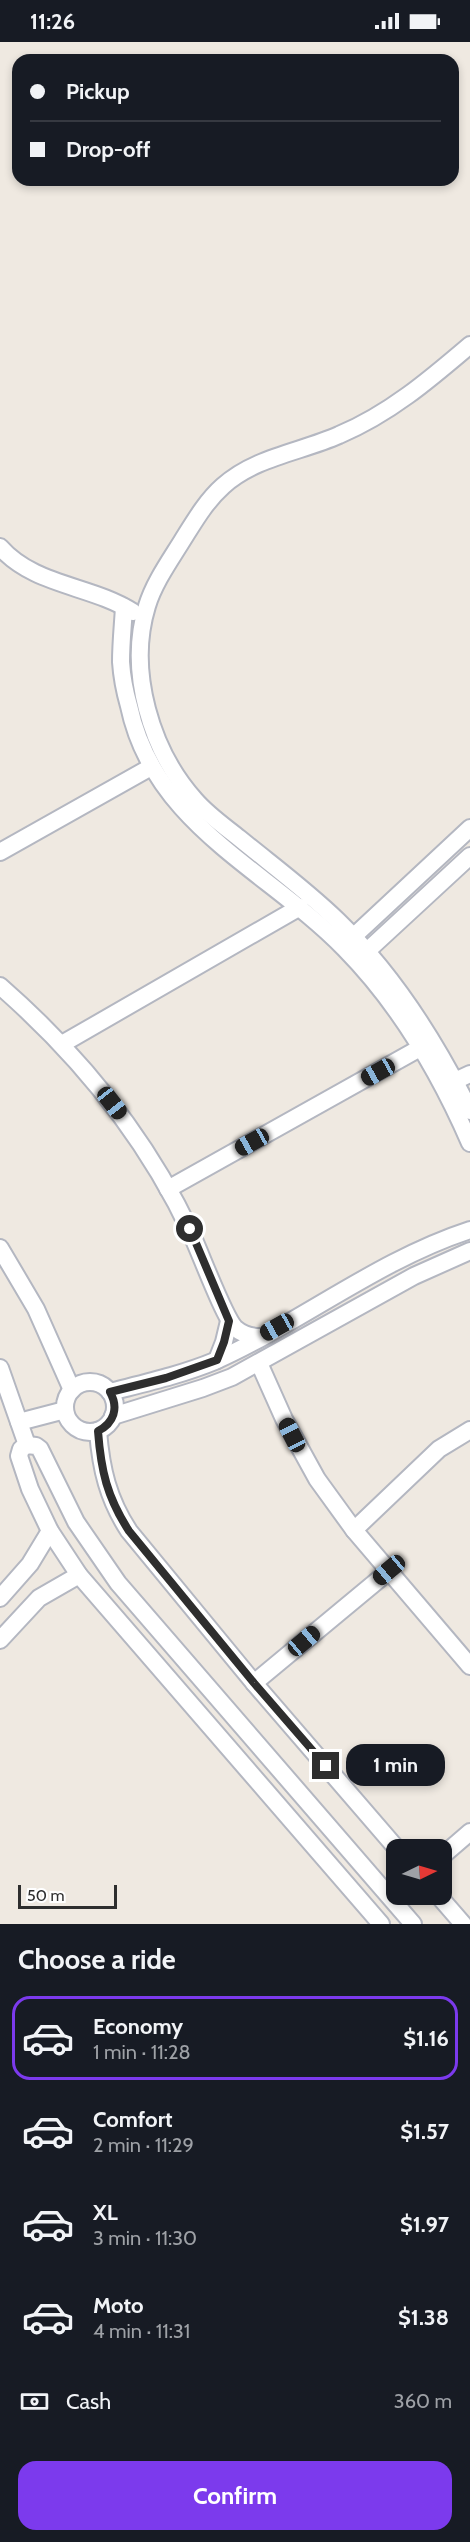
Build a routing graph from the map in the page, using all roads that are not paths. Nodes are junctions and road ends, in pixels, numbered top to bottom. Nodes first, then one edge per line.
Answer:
1 (470, 345) edge
2 (3, 557) edge
3 (124, 607) junction
4 (143, 620) junction
5 (151, 767) junction
6 (470, 828) edge
7 (0, 852) edge
8 (470, 856) edge
9 (300, 906) junction
10 (352, 937) junction
11 (366, 952) junction
12 (0, 986) edge
13 (62, 1044) junction
14 (420, 1048) junction
15 (463, 1078) edge
16 (470, 1111) edge
17 (470, 1143) edge
18 (168, 1189) junction
19 (470, 1230) edge
20 (0, 1248) edge
21 (470, 1251) edge
22 (229, 1321) junction
23 (260, 1337) junction
24 (217, 1360) junction
25 (259, 1363) junction
26 (0, 1368) edge
27 (72, 1390) junction
28 (110, 1392) junction
29 (65, 1410) junction
30 (113, 1416) junction
31 (19, 1422) junction
32 (470, 1430) edge
33 (98, 1431) junction
34 (27, 1445) junction
35 (354, 1530) junction
36 (50, 1531) junction
37 (389, 1570) junction
38 (79, 1575) junction
39 (0, 1598) edge
40 (0, 1641) edge
41 (470, 1666) edge
42 (254, 1683) junction
43 (470, 1832) edge
44 (389, 1839) edge
45 (452, 1848) edge
46 (447, 1905) edge
47 (381, 1924) edge
48 (413, 1924) edge
49 (464, 1924) edge

1 - 4 street
2 - 3 street
3 - 4 street
3 - 5 street
4 - 10 street
5 - 7 street
5 - 9 street
6 - 10 street
8 - 11 street
9 - 13 street
9 - 14 street
10 - 11 street
11 - 15 street
12 - 13 street
13 - 18 street
14 - 17 street
14 - 18 street
15 - 16 street
18 - 22 street
19 - 23 street
20 - 27 street
21 - 25 street
22 - 23 street
22 - 24 street
23 - 24 street
24 - 28 street
25 - 30 street
25 - 35 street
26 - 31 street
27 - 28 street
27 - 29 street
28 - 30 street
29 - 31 street
29 - 33 street
30 - 33 street
31 - 34 street
32 - 35 street
33 - 42 street
34 - 36 street
34 - 48 street
35 - 37 street
36 - 38 street
36 - 39 street
37 - 41 street
37 - 42 street
38 - 40 street
38 - 47 street
42 - 44 street
43 - 45 street
46 - 49 street

